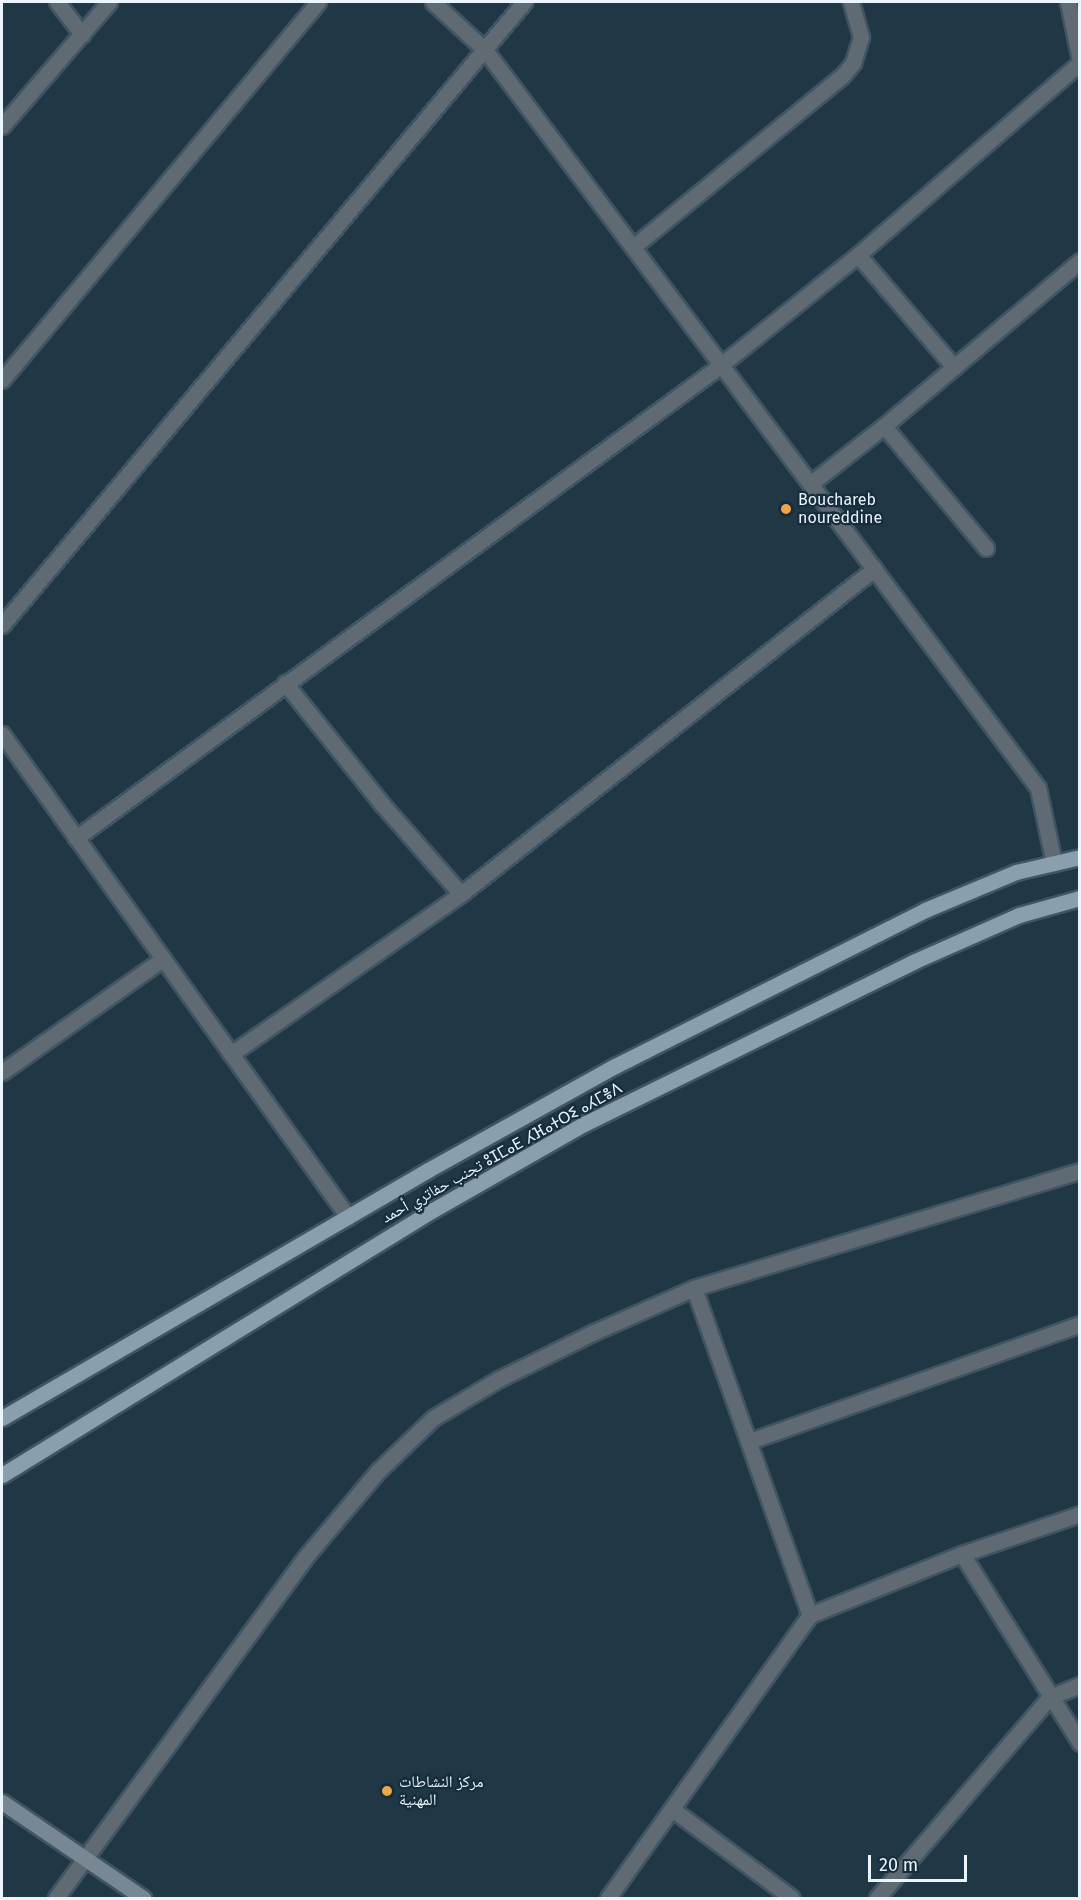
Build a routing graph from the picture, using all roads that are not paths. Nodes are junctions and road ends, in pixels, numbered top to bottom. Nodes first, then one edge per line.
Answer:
1 (57, 2) edge
2 (109, 2) edge
3 (318, 2) edge
4 (433, 2) edge
5 (524, 2) edge
6 (850, 2) edge
7 (1068, 2) edge
8 (82, 34) junction
9 (1077, 38) edge
10 (485, 50) junction
11 (1080, 61) edge
12 (2, 126) edge
13 (633, 247) junction
14 (858, 255) junction
15 (1080, 261) edge
16 (721, 365) junction
17 (954, 368) junction
18 (2, 380) edge
19 (884, 426) junction
20 (810, 484) junction
21 (986, 548) dead end
22 (874, 569) junction
23 (2, 626) edge
24 (285, 683) junction
25 (2, 734) edge
26 (76, 838) junction
27 (1080, 857) edge
28 (1054, 863) junction
29 (461, 894) junction
30 (1080, 898) edge
31 (163, 959) junction
32 (231, 1054) junction
33 (2, 1072) edge
34 (1080, 1171) edge
35 (348, 1218) junction
36 (694, 1288) junction
37 (1080, 1324) edge
38 (2, 1418) edge
39 (750, 1441) junction
40 (2, 1475) edge
41 (1080, 1514) edge
42 (962, 1554) junction
43 (810, 1615) junction
44 (1080, 1686) edge
45 (1050, 1697) junction
46 (1080, 1743) edge
47 (2, 1802) edge
48 (672, 1809) junction
49 (84, 1857) junction
50 (56, 1899) edge
51 (144, 1899) edge
52 (608, 1899) edge
53 (792, 1899) edge
54 (877, 1899) edge

1 - 8 street
2 - 8 street
3 - 18 street
4 - 10 street
5 - 10 street
6 - 13 street
7 - 9 street
8 - 12 street
9 - 11 street
10 - 13 street
10 - 23 street
11 - 14 street
13 - 16 street
14 - 16 street
14 - 17 street
15 - 17 street
16 - 20 street
16 - 24 street
17 - 19 street
19 - 20 street
19 - 21 street
20 - 22 street
22 - 28 street
22 - 29 street
24 - 26 street
24 - 29 street
25 - 26 street
26 - 31 street
27 - 28 main road, تجنب حفاتري أحمد ⵓⵊⵎⴰⴹ ⵃⴼⴰⵜⵔⵉ ⴰⵃⵎⴻⴷ
28 - 35 main road, تجنب حفاتري أحمد ⵓⵊⵎⴰⴹ ⵃⴼⴰⵜⵔⵉ ⴰⵃⵎⴻⴷ
29 - 32 street
30 - 40 main road, تجنب حفاتري أحمد ⵓⵊⵎⴰⴹ ⵃⴼⴰⵜⵔⵉ ⴰⵃⵎⴻⴷ
31 - 32 street
31 - 33 street
32 - 35 street
34 - 36 street
35 - 38 main road, تجنب حفاتري أحمد ⵓⵊⵎⴰⴹ ⵃⴼⴰⵜⵔⵉ ⴰⵃⵎⴻⴷ
36 - 39 street
36 - 49 street
37 - 39 street
39 - 43 street
41 - 42 street
42 - 43 street
42 - 45 street
43 - 48 street
44 - 45 street
45 - 46 street
45 - 54 street
47 - 49 main road
48 - 52 street
48 - 53 street
49 - 50 street
49 - 51 main road

